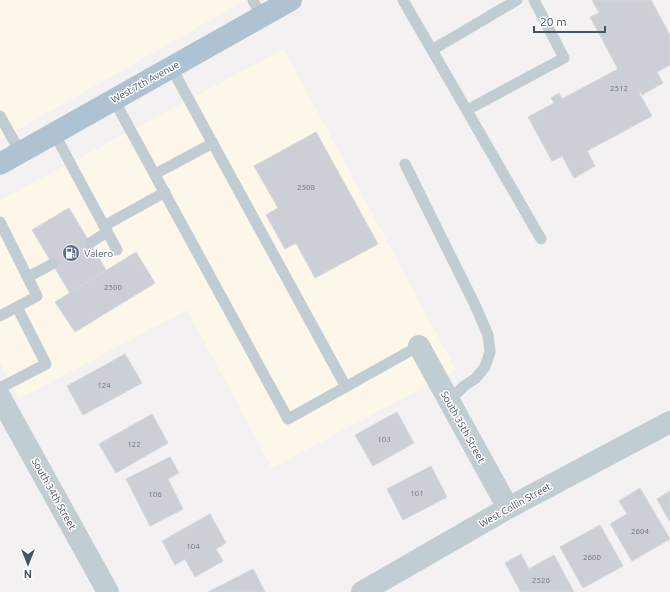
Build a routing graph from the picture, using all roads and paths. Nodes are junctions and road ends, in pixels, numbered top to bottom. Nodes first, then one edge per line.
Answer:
1 (291, 0) edge
2 (403, 0) edge
3 (517, 0) edge
4 (534, 0) edge
5 (257, 8) edge
6 (432, 50) junction
7 (171, 67) junction
8 (114, 100) junction
9 (467, 110) junction
10 (0, 116) edge
11 (54, 133) junction
12 (213, 143) junction
13 (20, 152) junction
14 (0, 164) edge
15 (405, 164) dead end
16 (155, 174) junction
17 (165, 192) junction
18 (0, 222) edge
19 (106, 229) junction
20 (541, 239) dead end
21 (90, 243) dead end
22 (117, 250) dead end
23 (52, 264) dead end
24 (28, 277) junction
25 (17, 307) junction
26 (0, 316) edge
27 (419, 346) joint
28 (346, 387) junction
29 (0, 388) edge
30 (0, 397) edge
31 (449, 401) junction
32 (670, 422) edge
33 (508, 508) junction
34 (108, 592) edge
35 (362, 592) edge

1 - 5 main road, West 7th Avenue
2 - 6 lane
3 - 6 lane
4 - 9 lane
5 - 7 main road, West 7th Avenue
6 - 9 lane
7 - 8 main road, West 7th Avenue
7 - 12 lane
8 - 11 main road, West 7th Avenue
8 - 16 lane
9 - 20 lane
10 - 13 lane
11 - 13 main road, West 7th Avenue
11 - 19 lane
12 - 16 lane
12 - 28 lane
13 - 14 main road, West 7th Avenue
15 - 31 lane
16 - 17 lane
17 - 19 lane
17 - 28 lane
18 - 24 lane
19 - 21 lane
19 - 22 lane
23 - 24 lane
24 - 25 lane
25 - 26 lane
25 - 29 lane
27 - 28 lane
27 - 31 street, South 35th Street
30 - 34 street, South 34th Street
31 - 33 street, South 35th Street
32 - 33 street, West Collin Street
33 - 35 street, West Collin Street

